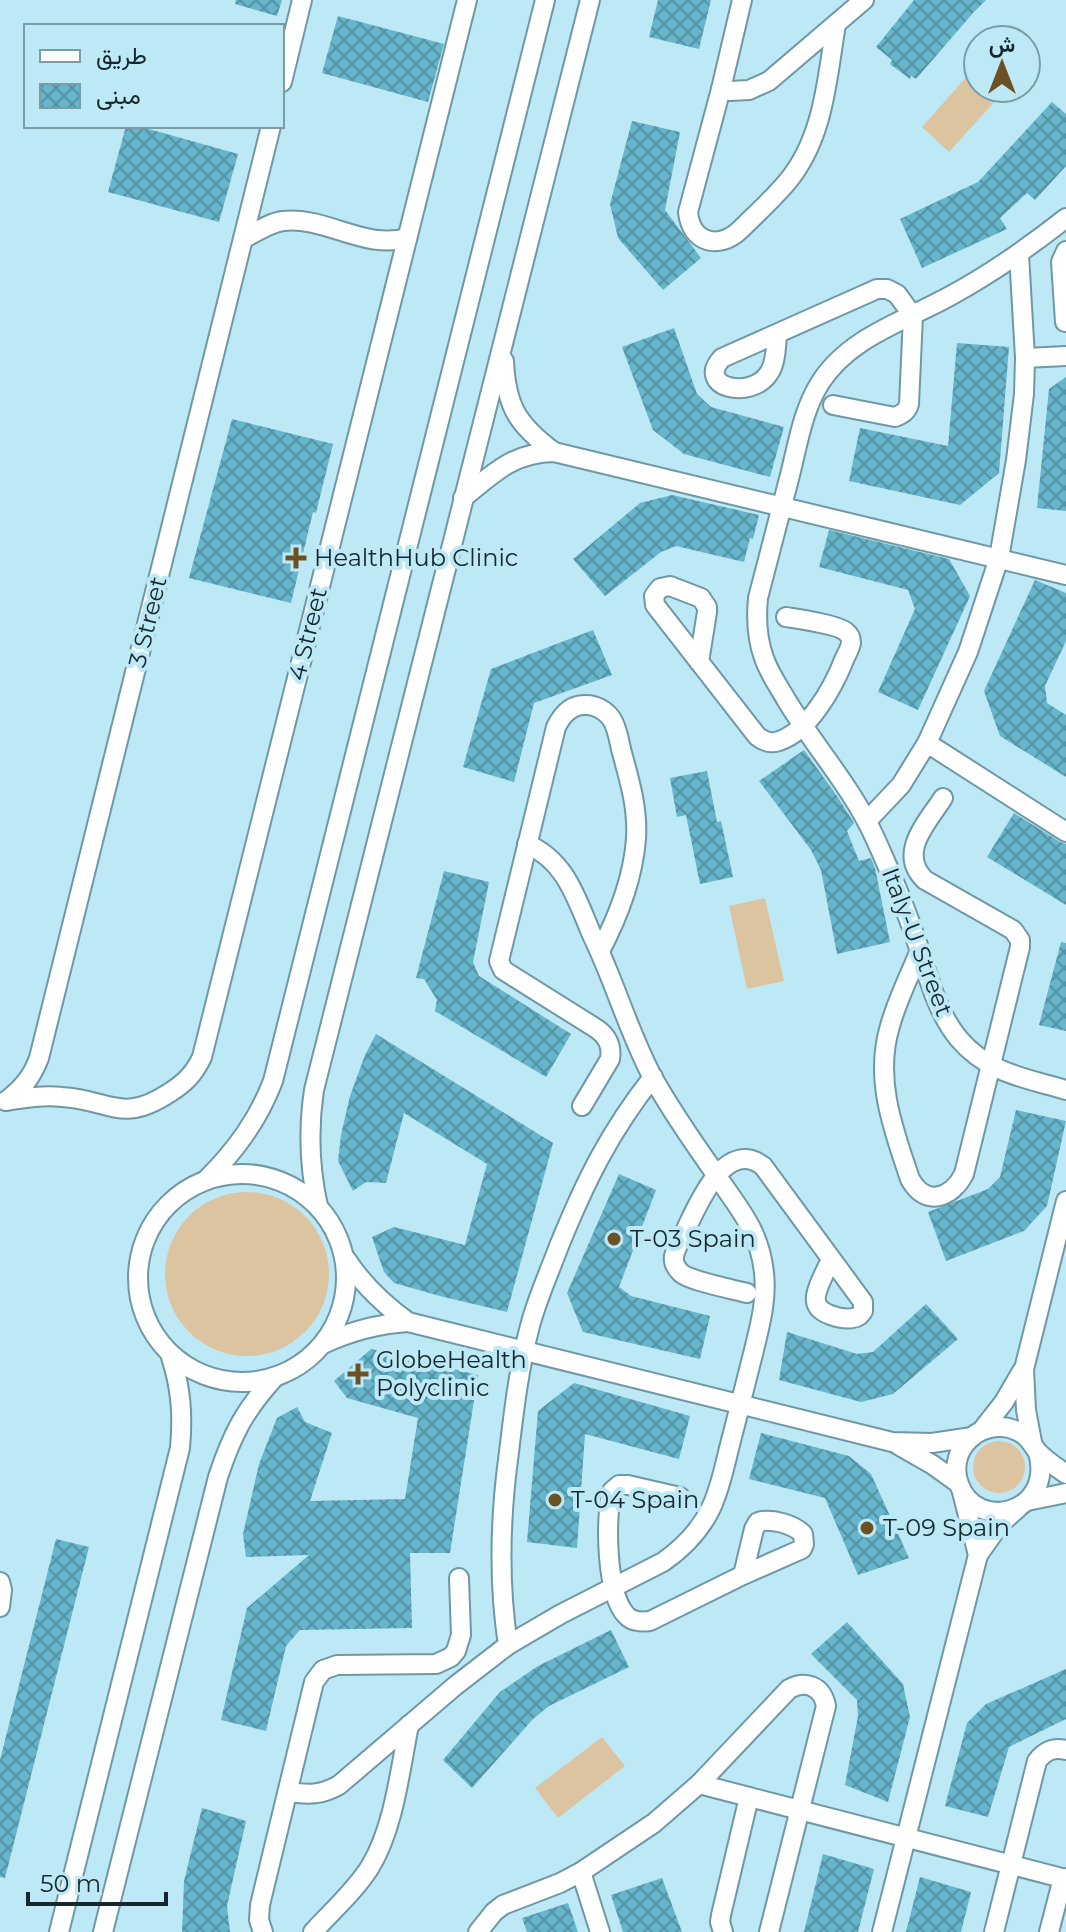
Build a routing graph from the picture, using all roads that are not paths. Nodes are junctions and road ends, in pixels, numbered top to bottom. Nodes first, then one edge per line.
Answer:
1 (302, 0) edge
2 (467, 0) edge
3 (545, 0) edge
4 (590, 0) edge
5 (742, 0) edge
6 (864, 0) edge
7 (836, 24) junction
8 (284, 74) edge
9 (721, 89) junction
10 (271, 128) edge
11 (1066, 218) edge
12 (407, 238) junction
13 (243, 239) junction
14 (1066, 251) edge
15 (1019, 254) junction
16 (913, 316) junction
17 (1065, 322) edge
18 (777, 335) dead end
19 (503, 341) junction
20 (1066, 356) edge
21 (1025, 358) junction
22 (833, 405) dead end
23 (554, 452) junction
24 (463, 498) junction
25 (782, 506) junction
26 (999, 558) junction
27 (1066, 575) edge
28 (786, 617) dead end
29 (699, 662) dead end
30 (802, 725) junction
31 (927, 743) junction
32 (943, 798) dead end
33 (867, 821) junction
34 (1066, 832) edge
35 (527, 844) junction
36 (920, 950) junction
37 (600, 951) junction
38 (990, 1065) junction
39 (653, 1077) junction
40 (1066, 1090) edge
41 (3, 1102) edge
42 (582, 1106) dead end
43 (716, 1176) junction
44 (206, 1180) junction
45 (1066, 1201) edge
46 (318, 1206) junction
47 (345, 1258) junction
48 (831, 1259) dead end
49 (747, 1293) dead end
50 (408, 1322) junction
51 (323, 1344) junction
52 (524, 1351) junction
53 (171, 1357) junction
54 (1024, 1369) junction
55 (274, 1378) junction
56 (741, 1404) junction
57 (977, 1433) junction
58 (892, 1442) junction
59 (1035, 1447) junction
60 (1066, 1474) edge
61 (960, 1486) junction
62 (1066, 1493) edge
63 (680, 1497) dead end
64 (1022, 1504) junction
65 (978, 1555) junction
66 (743, 1575) dead end
67 (459, 1578) dead end
68 (0, 1582) edge
69 (612, 1589) junction
70 (0, 1607) edge
71 (508, 1645) junction
72 (409, 1725) junction
73 (1066, 1750) edge
74 (699, 1784) junction
75 (289, 1792) junction
76 (749, 1797) junction
77 (799, 1810) junction
78 (905, 1837) junction
79 (1012, 1865) junction
80 (581, 1872) junction
81 (1064, 1879) edge
82 (59, 1932) edge
83 (103, 1932) edge
84 (263, 1932) edge
85 (313, 1932) edge
86 (479, 1932) edge
87 (600, 1932) edge
88 (723, 1932) edge
89 (769, 1932) edge
90 (882, 1932) edge
91 (994, 1932) edge
92 (1049, 1932) edge

1 - 8 street
2 - 12 street, 4 Street
3 - 44 street
4 - 19 street
5 - 9 street
6 - 7 street
7 - 9 street
7 - 9 street
10 - 13 street, 3 Street
11 - 15 street, Italy-U Street
12 - 13 street
12 - 41 street, 4 Street
13 - 41 street, 3 Street
14 - 17 street
15 - 16 street, Italy-U Street
15 - 21 street
16 - 18 street
16 - 22 street
16 - 25 street, Italy-U Street
19 - 23 street
19 - 24 street
20 - 21 street
21 - 26 street
23 - 24 street
23 - 25 street
24 - 46 street
25 - 26 street
25 - 30 street, Italy-U Street
26 - 27 street
26 - 31 street
28 - 30 street
29 - 30 street
30 - 33 street, Italy-U Street
31 - 33 street
31 - 34 street
32 - 38 street
33 - 36 street, Italy-U Street
35 - 37 street
35 - 37 street
35 - 42 street
36 - 38 street, Italy-U Street
36 - 38 street
37 - 39 street
38 - 40 street, Italy-U Street
39 - 43 street
39 - 52 street
43 - 48 street
43 - 49 street
43 - 56 street
44 - 46 street
44 - 53 street
45 - 54 street
46 - 47 street
47 - 50 street
47 - 51 street
50 - 51 street
50 - 52 street
51 - 55 street
52 - 56 street
52 - 71 street
53 - 55 street
53 - 82 street
54 - 57 street
54 - 59 street
55 - 83 street
56 - 58 street
56 - 69 street
57 - 58 street
57 - 59 street
57 - 61 street
58 - 61 street
59 - 60 street
59 - 64 street
61 - 64 street
61 - 65 street
62 - 64 street
63 - 69 street
64 - 65 street
65 - 78 street
66 - 69 street
67 - 75 street
68 - 70 street
69 - 71 street
71 - 72 street
72 - 75 street
72 - 85 street
73 - 79 street
74 - 76 street
74 - 77 street
74 - 80 street
75 - 84 street
76 - 77 street
76 - 88 street
77 - 78 street
77 - 89 street
78 - 79 street
78 - 90 street
79 - 81 street
79 - 91 street
80 - 86 street
80 - 87 street
81 - 92 street

